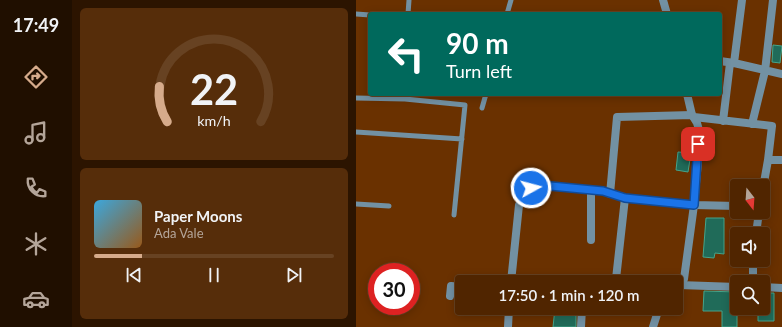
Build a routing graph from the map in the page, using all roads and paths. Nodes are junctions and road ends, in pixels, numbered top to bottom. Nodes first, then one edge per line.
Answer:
1 (409, 0) edge
2 (511, 0) edge
3 (663, 0) edge
4 (742, 0) edge
5 (773, 0) edge
6 (408, 12) edge
7 (508, 12) edge
8 (666, 12) edge
9 (356, 14) edge
10 (368, 15) edge
11 (722, 62) edge
12 (732, 63) junction
13 (765, 71) junction
14 (782, 74) edge
15 (485, 96) edge
16 (688, 96) edge
17 (405, 97) edge
18 (356, 98) edge
19 (482, 108) dead end
20 (693, 116) junction
21 (723, 121) junction
22 (752, 124) junction
23 (356, 132) edge
24 (462, 139) junction
25 (768, 160) junction
26 (782, 160) edge
27 (765, 179) edge
28 (591, 190) junction
29 (610, 194) junction
30 (625, 198) junction
31 (356, 204) edge
32 (694, 205) junction
33 (389, 206) dead end
34 (730, 206) edge
35 (454, 215) dead end
36 (591, 240) dead end
37 (513, 275) edge
38 (616, 275) edge
39 (683, 280) edge
40 (455, 286) edge
41 (683, 286) edge
42 (730, 287) edge
43 (770, 287) edge
44 (782, 288) edge
45 (450, 296) dead end
46 (509, 315) edge
47 (582, 315) edge
48 (657, 315) edge
49 (508, 327) edge
50 (581, 327) edge
51 (653, 327) edge

1 - 6 lane
2 - 7 lane
3 - 8 street
4 - 12 street
5 - 13 street
9 - 10 lane
11 - 12 street
12 - 13 street
12 - 21 street
13 - 14 street
13 - 22 street
15 - 19 lane
16 - 20 street
17 - 18 lane
17 - 24 lane
20 - 21 street
20 - 29 street
20 - 32 street
21 - 22 street
22 - 25 street
23 - 24 lane
24 - 35 lane
25 - 26 street
25 - 27 street
28 - 29 street
28 - 36 street
28 - 37 street
29 - 30 street
30 - 32 street
30 - 38 street
31 - 33 lane
32 - 34 street
32 - 39 street
40 - 45 street
41 - 42 street
43 - 44 street
46 - 49 street
47 - 50 street
48 - 51 street

